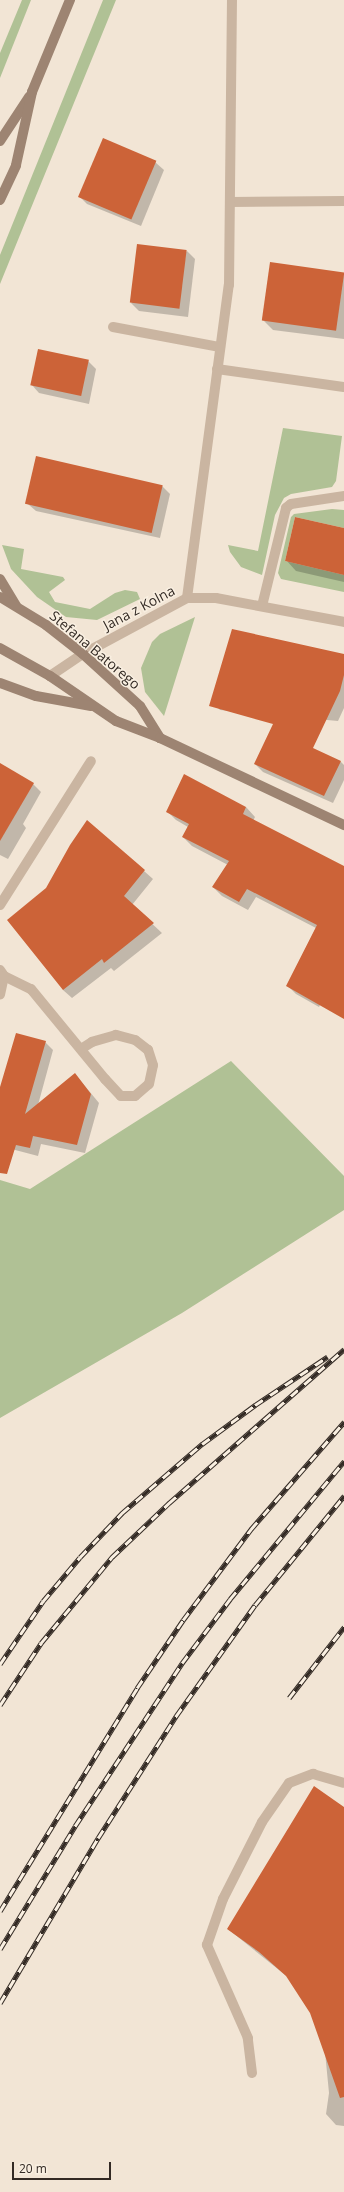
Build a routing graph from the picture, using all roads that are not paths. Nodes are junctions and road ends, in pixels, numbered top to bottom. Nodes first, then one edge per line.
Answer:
1 (70, 0) edge
2 (232, 0) edge
3 (32, 92) junction
4 (0, 141) edge
5 (0, 200) edge
6 (344, 201) edge
7 (230, 202) junction
8 (113, 327) dead end
9 (220, 347) junction
10 (217, 369) junction
11 (344, 387) edge
12 (344, 496) edge
13 (0, 579) edge
14 (0, 597) edge
15 (187, 598) junction
16 (16, 606) junction
17 (262, 606) junction
18 (344, 622) edge
19 (0, 648) edge
20 (83, 654) junction
21 (50, 676) junction
22 (0, 683) edge
23 (94, 706) junction
24 (160, 738) junction
25 (91, 761) dead end
26 (344, 825) edge
27 (0, 905) edge
28 (2, 973) edge
29 (0, 995) edge
30 (82, 1049) junction
31 (344, 1783) edge
32 (252, 2073) dead end

1 - 3 street
2 - 7 street
3 - 4 street
3 - 5 street
6 - 7 street
7 - 9 street
8 - 9 street
9 - 10 street
10 - 11 street
10 - 15 street
12 - 17 street
13 - 16 street
14 - 16 street, Stefana Batorego
15 - 17 street, Jana z Kolna
15 - 20 street, Jana z Kolna
16 - 20 street, Stefana Batorego
17 - 18 street, Jana z Kolna
19 - 21 street
20 - 21 street, Jana z Kolna
20 - 24 street, Stefana Batorego
21 - 23 street
22 - 23 street
23 - 24 street
24 - 26 street
25 - 27 street
28 - 29 street
28 - 30 street
30 - 30 street
31 - 32 street

